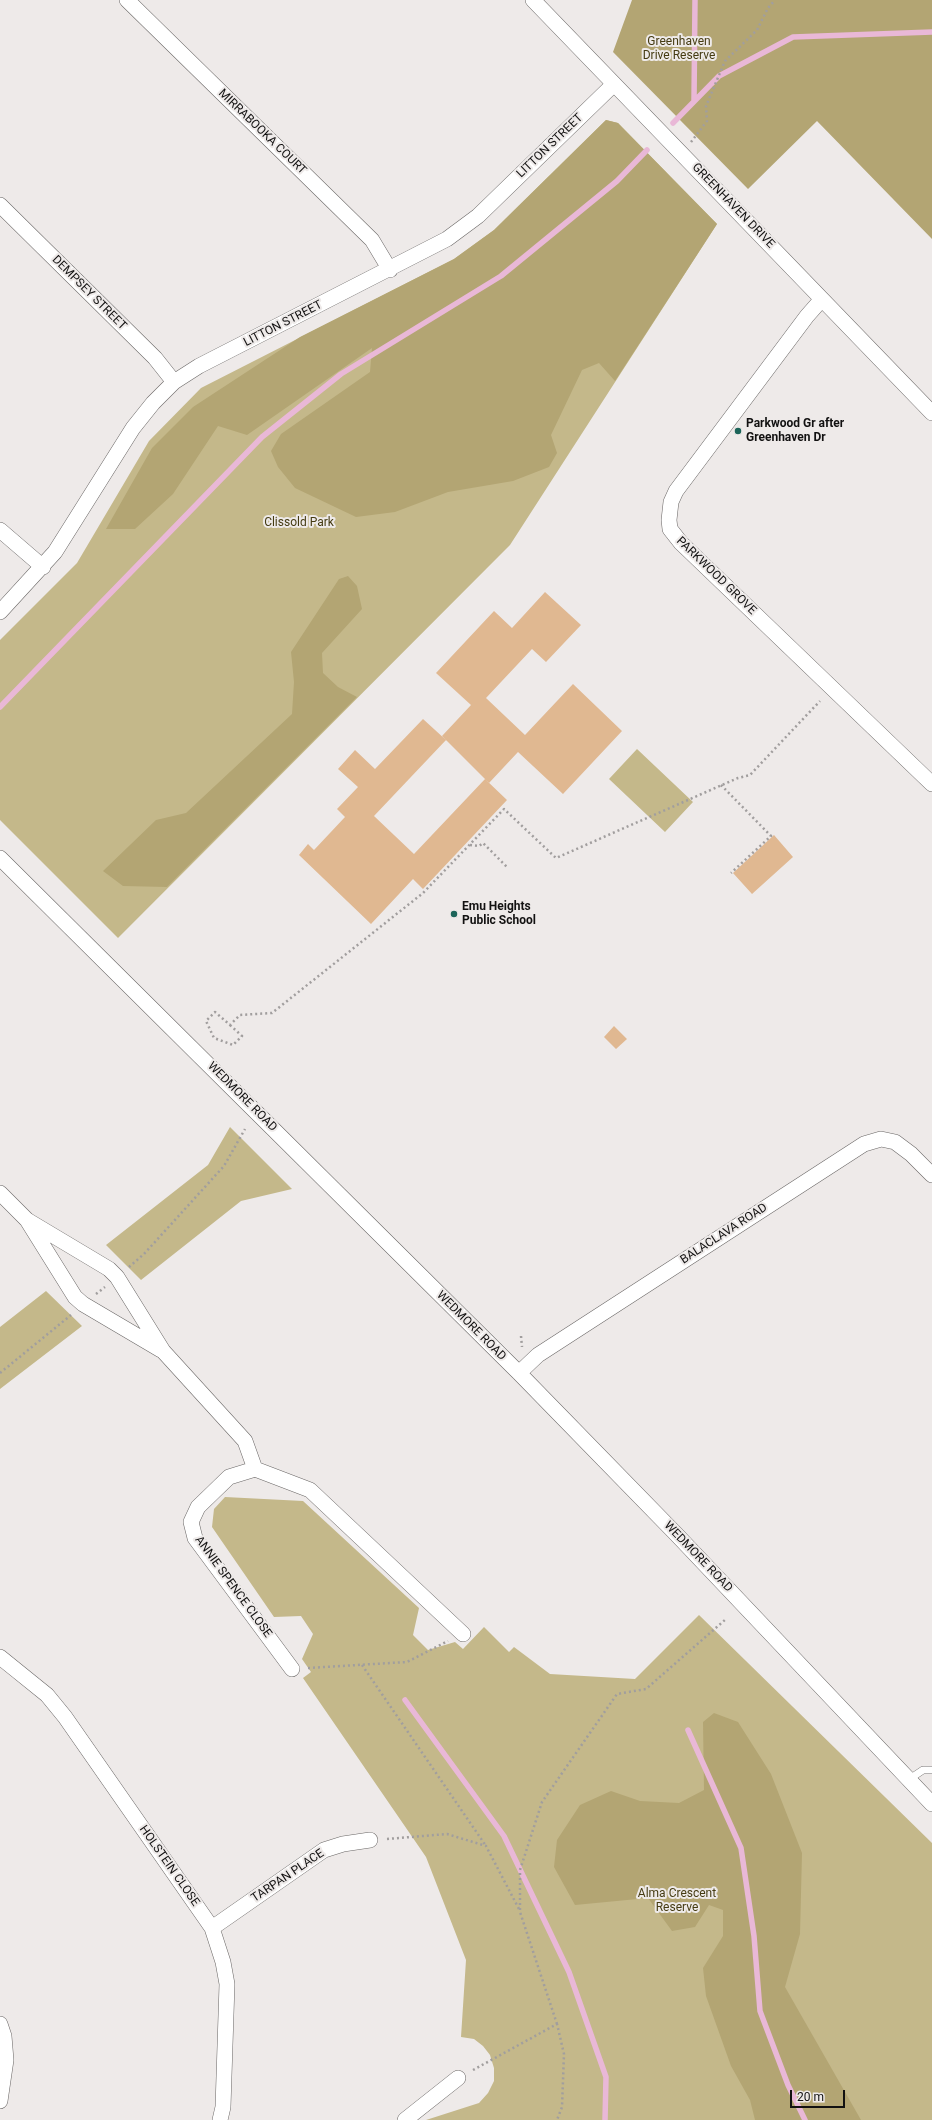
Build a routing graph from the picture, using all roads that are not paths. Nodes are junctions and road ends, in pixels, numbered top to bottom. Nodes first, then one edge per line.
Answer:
1 (128, 0) edge
2 (533, 0) edge
3 (614, 84) junction
4 (0, 205) edge
5 (390, 270) junction
6 (822, 299) junction
7 (174, 382) junction
8 (932, 413) edge
9 (0, 530) edge
10 (43, 567) junction
11 (0, 612) edge
12 (932, 784) edge
13 (0, 858) edge
14 (932, 1175) edge
15 (0, 1193) edge
16 (27, 1220) junction
17 (163, 1351) junction
18 (519, 1373) junction
19 (255, 1469) junction
20 (463, 1634) road end
21 (0, 1657) edge
22 (292, 1668) road end
23 (932, 1770) edge
24 (908, 1780) junction
25 (932, 1804) edge
26 (370, 1840) road end
27 (212, 1928) junction
28 (0, 2024) edge
29 (458, 2078) road end
30 (0, 2101) edge
31 (220, 2120) edge
32 (405, 2120) edge

1 - 5 street, MIRRABOOKA COURT
2 - 3 street, GREENHAVEN DRIVE
3 - 5 street, LITTON STREET
3 - 6 street, GREENHAVEN DRIVE
4 - 7 street, DEMPSEY STREET
5 - 7 street, LITTON STREET
6 - 8 street, GREENHAVEN DRIVE
6 - 12 street, PARKWOOD GROVE
7 - 10 street, LITTON STREET
9 - 10 street
10 - 11 street, LITTON STREET
13 - 18 street, WEDMORE ROAD
14 - 18 street, BALACLAVA ROAD
15 - 16 street
16 - 17 street
16 - 17 street
17 - 19 street
18 - 24 street, WEDMORE ROAD
19 - 20 street
19 - 22 street, ANNIE SPENCE CLOSE
21 - 27 street, HOLSTEIN CLOSE
23 - 24 lane
24 - 25 street, WEDMORE ROAD
26 - 27 street, TARPAN PLACE
27 - 31 street, HOLSTEIN CLOSE
28 - 30 street
29 - 32 street

